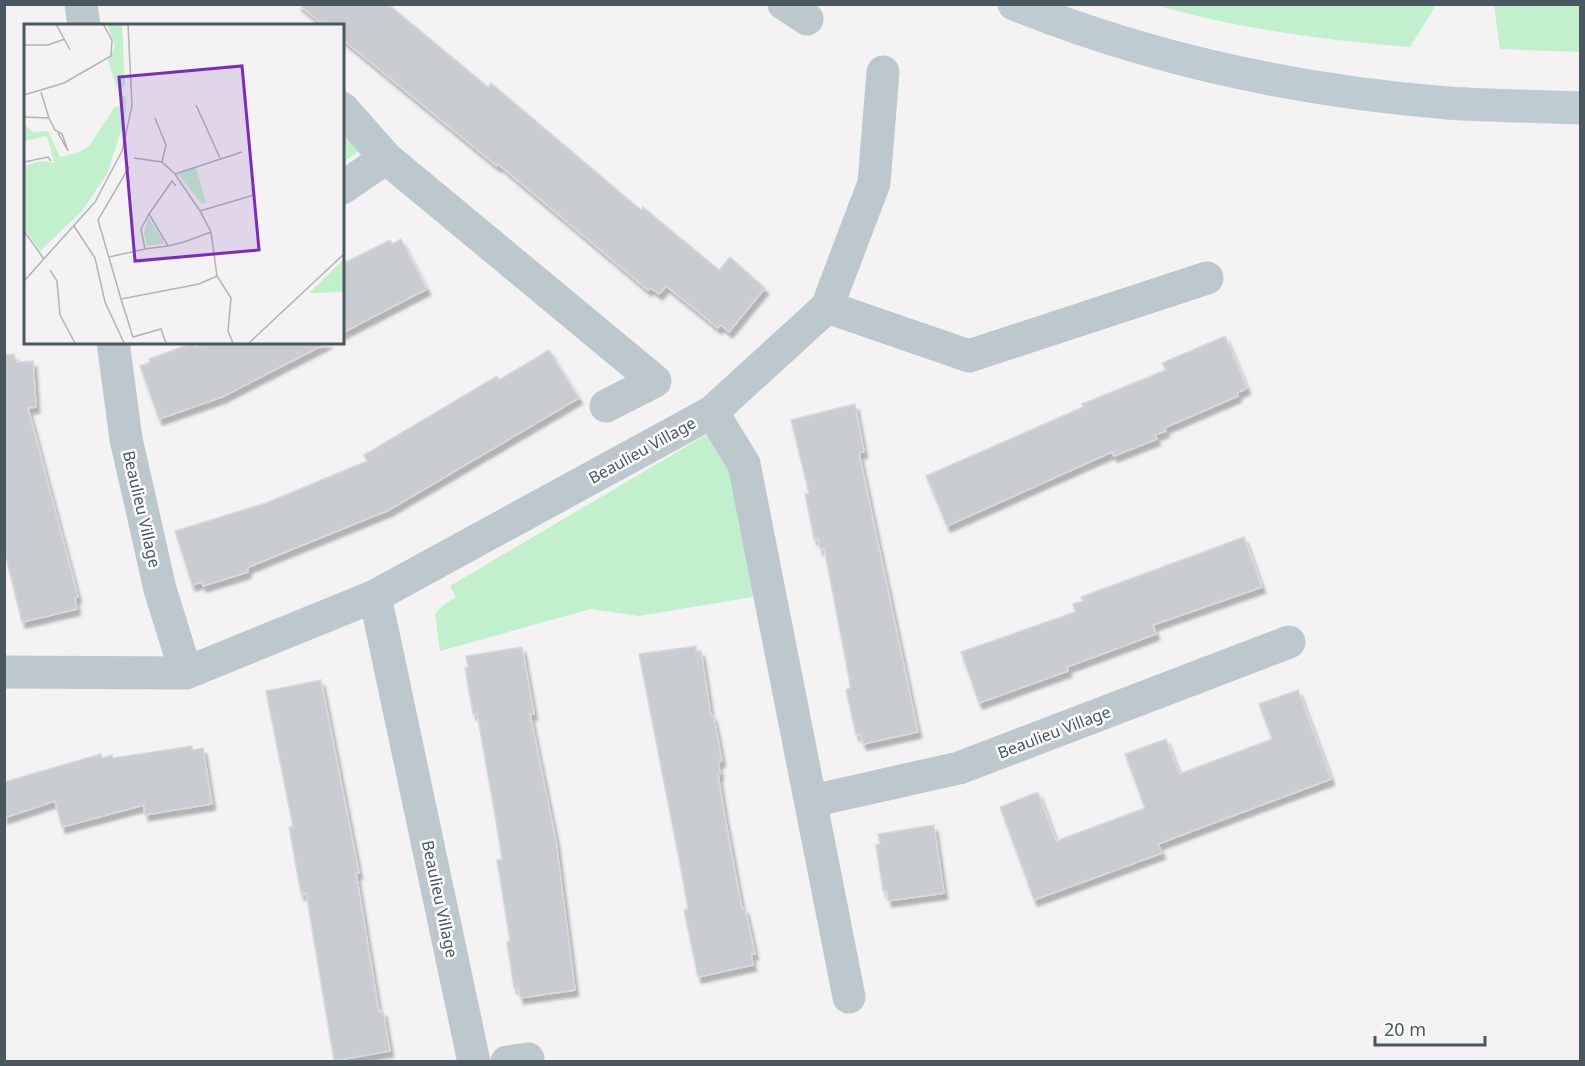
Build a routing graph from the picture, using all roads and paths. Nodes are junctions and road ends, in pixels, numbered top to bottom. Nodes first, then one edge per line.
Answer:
1 (81, 4) edge
2 (1014, 4) edge
3 (84, 24) edge
4 (884, 72) dead end
5 (1581, 108) edge
6 (344, 110) edge
7 (386, 158) junction
8 (344, 187) edge
9 (1207, 278) dead end
10 (827, 308) junction
11 (113, 344) edge
12 (606, 406) dead end
13 (712, 412) junction
14 (375, 596) junction
15 (1288, 642) dead end
16 (4, 672) edge
17 (186, 673) junction
18 (812, 801) junction
19 (849, 997) dead end
20 (474, 1062) edge

1 - 3 street
2 - 5 street
4 - 10 street
6 - 7 street
7 - 8 street
7 - 12 street
9 - 10 street
10 - 13 street
11 - 17 street, Beaulieu Village
13 - 14 street, Beaulieu Village
13 - 18 street, Beaulieu Village
14 - 17 street, Beaulieu Village
14 - 20 street, Beaulieu Village
15 - 18 street, Beaulieu Village
16 - 17 street, Beaulieu Village
18 - 19 street, Beaulieu Village

